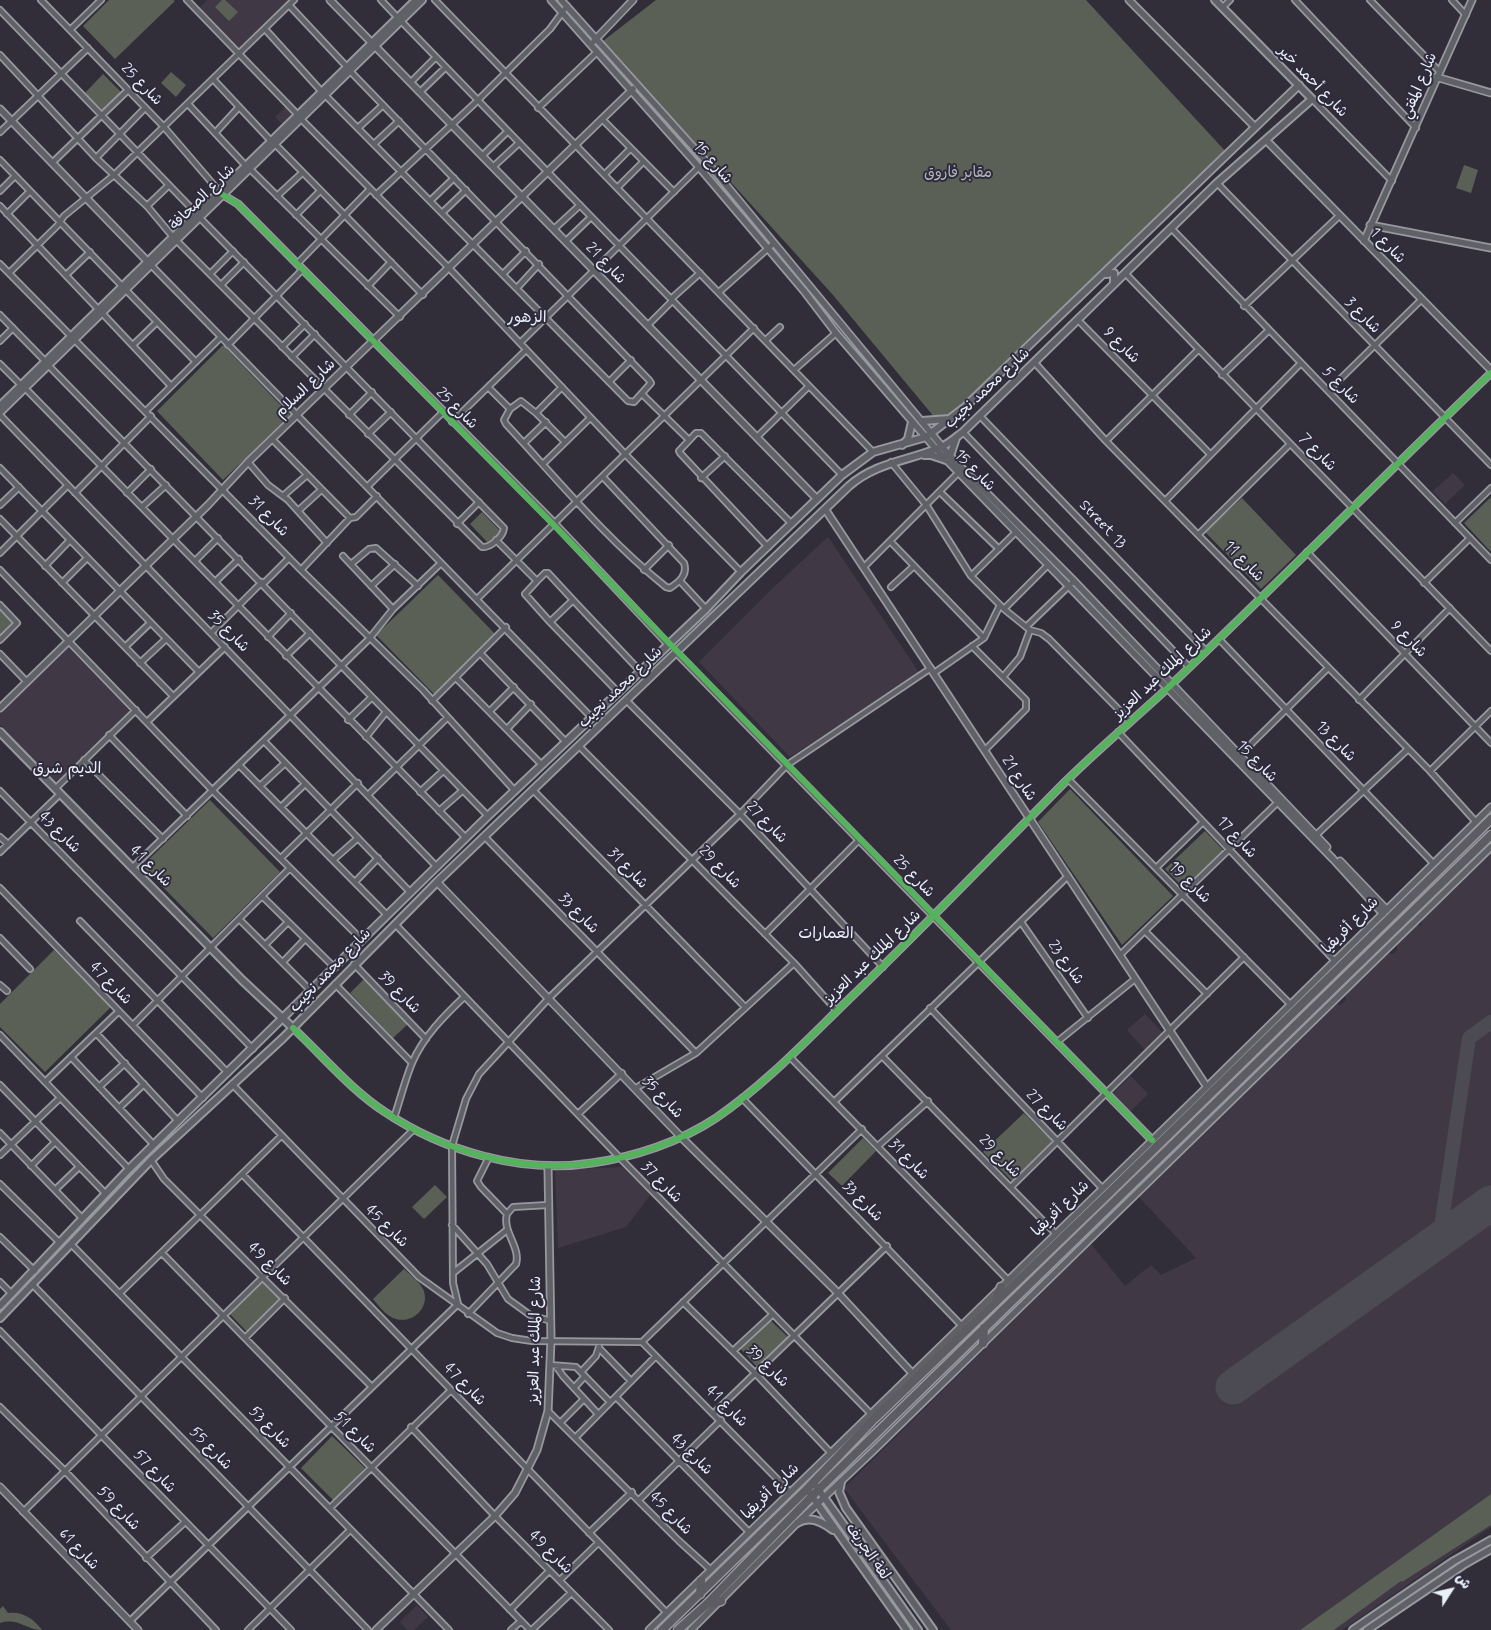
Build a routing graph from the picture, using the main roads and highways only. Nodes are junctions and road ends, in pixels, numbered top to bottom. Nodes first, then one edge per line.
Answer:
1 (416, 0) edge
2 (422, 0) edge
3 (1215, 0) edge
4 (399, 20) junction
5 (1299, 86) junction
6 (1312, 99) joint
7 (1125, 254) junction
8 (1135, 264) junction
9 (1103, 276) junction
10 (1114, 284) junction
11 (23, 387) junction
12 (0, 406) edge
13 (0, 414) edge
14 (952, 418) junction
15 (922, 420) road end
16 (912, 422) road end
17 (961, 434) junction
18 (901, 446) junction
19 (913, 456) junction
20 (0, 732) edge
21 (1491, 819) edge
22 (1491, 836) edge
23 (1401, 908) junction
24 (1409, 916) junction
25 (1386, 924) junction
26 (1395, 931) junction
27 (282, 1019) junction
28 (292, 1028) junction
29 (1001, 1287) road end
30 (995, 1304) junction
31 (0, 1306) edge
32 (0, 1318) edge
33 (984, 1328) junction
34 (983, 1343) road end
35 (813, 1482) junction
36 (841, 1482) road end
37 (819, 1489) junction
38 (806, 1490) junction
39 (815, 1500) junction
40 (798, 1522) road end
41 (838, 1534) junction
42 (1491, 1540) edge
43 (1491, 1550) edge
44 (700, 1581) road end
45 (700, 1594) junction
46 (721, 1601) road end
47 (707, 1604) junction
48 (662, 1630) edge
49 (678, 1630) edge
50 (906, 1630) edge
51 (918, 1630) edge
52 (933, 1630) edge
53 (1353, 1630) edge
54 (1367, 1630) edge

1 - 4 main road, شارع الصحافة
2 - 4 main road, شارع الصحافة
3 - 5 main road, شارع أحمد خير
4 - 11 main road, شارع الصحافة
5 - 6 main road, شارع أحمد خير
5 - 7 main road, شارع محمد نجيب
6 - 8 main road, شارع محمد نجيب
7 - 8 main road
7 - 9 main road, شارع محمد نجيب
8 - 10 main road, شارع محمد نجيب
9 - 10 main road
9 - 14 main road, شارع محمد نجيب
10 - 17 main road, شارع محمد نجيب
11 - 12 main road, شارع الصحافة
11 - 13 main road, شارع الصحافة
14 - 15 main road
14 - 18 main road, شارع محمد نجيب
16 - 18 main road
17 - 19 main road, شارع محمد نجيب
17 - 19 main road
18 - 27 main road, شارع محمد نجيب
19 - 28 main road, شارع محمد نجيب
20 - 27 main road, شارع 41
21 - 23 highway, شارع أفريقيا
22 - 24 highway
23 - 24 highway
23 - 25 highway, شارع أفريقيا
24 - 26 highway
25 - 26 highway
25 - 30 highway, شارع أفريقيا
26 - 33 highway
27 - 28 main road, شارع 41
27 - 31 main road, شارع محمد نجيب
28 - 32 main road, شارع محمد نجيب
29 - 30 highway
30 - 35 highway, شارع أفريقيا
33 - 34 highway
33 - 37 highway
35 - 37 main road
35 - 38 highway, شارع أفريقيا
36 - 52 main road
37 - 39 highway
37 - 51 main road
38 - 39 main road, لفة الجريف
38 - 45 highway, شارع أفريقيا
39 - 41 main road, لفة الجريف
39 - 47 highway
40 - 41 main road
41 - 50 main road, لفة الجريف
42 - 53 main road
43 - 54 main road
44 - 45 highway
45 - 48 highway, شارع أفريقيا
46 - 47 highway
47 - 49 highway

